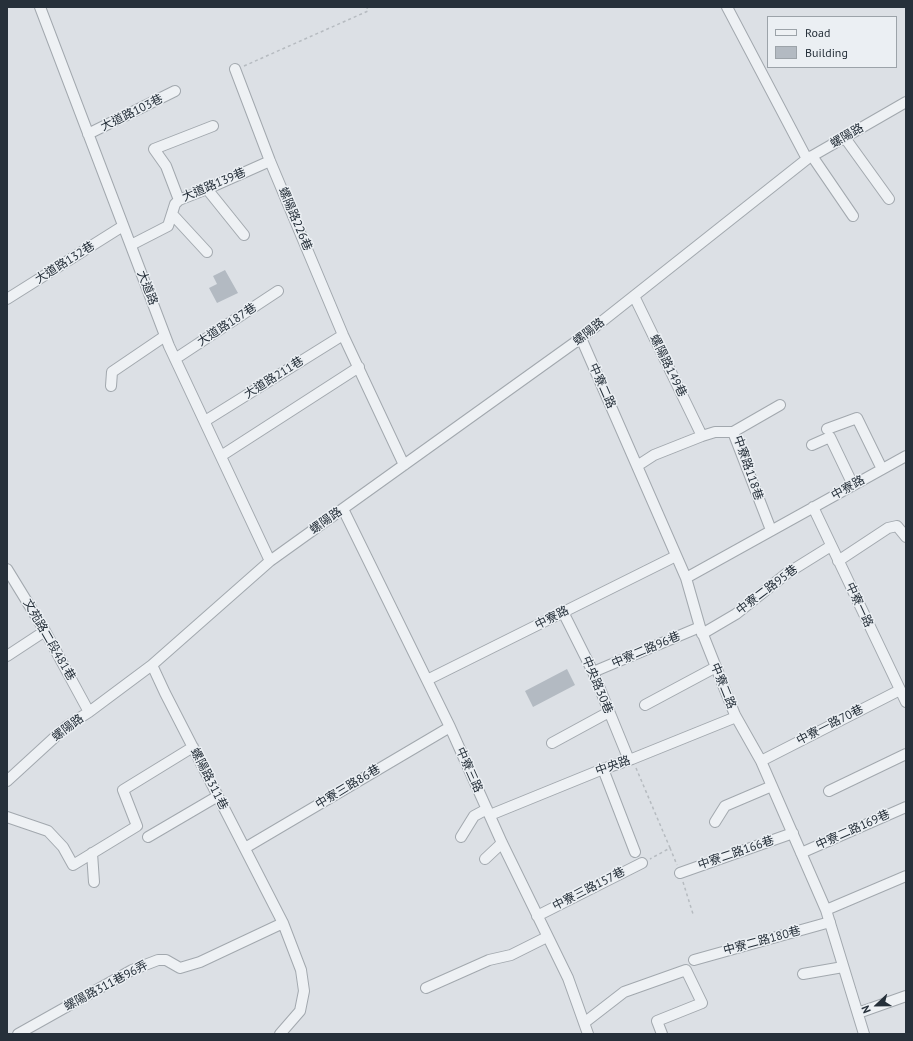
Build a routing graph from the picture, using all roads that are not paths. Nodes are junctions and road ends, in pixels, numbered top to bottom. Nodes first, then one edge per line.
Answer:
1 (40, 7) edge
2 (727, 7) edge
3 (235, 69) road end
4 (175, 91) dead end
5 (906, 102) edge
6 (213, 126) dead end
7 (88, 134) junction
8 (845, 138) junction
9 (809, 158) junction
10 (270, 161) junction
11 (207, 190) junction
12 (889, 199) dead end
13 (179, 200) junction
14 (172, 214) junction
15 (853, 216) dead end
16 (124, 226) junction
17 (244, 235) dead end
18 (130, 245) junction
19 (207, 252) dead end
20 (278, 292) dead end
21 (634, 296) junction
22 (7, 299) edge
23 (344, 334) junction
24 (165, 336) junction
25 (581, 338) junction
26 (175, 359) junction
27 (359, 367) junction
28 (110, 386) dead end
29 (780, 405) dead end
30 (205, 422) junction
31 (827, 429) dead end
32 (733, 432) junction
33 (702, 436) junction
34 (812, 445) dead end
35 (221, 456) junction
36 (906, 456) edge
37 (404, 465) junction
38 (637, 466) junction
39 (882, 469) junction
40 (853, 485) junction
41 (812, 507) junction
42 (343, 509) junction
43 (771, 530) junction
44 (906, 537) edge
45 (831, 546) junction
46 (676, 556) junction
47 (270, 561) junction
48 (838, 561) junction
49 (7, 569) edge
50 (686, 578) junction
51 (563, 612) junction
52 (45, 631) junction
53 (701, 631) junction
54 (7, 656) edge
55 (152, 665) junction
56 (716, 667) junction
57 (593, 672) junction
58 (427, 680) junction
59 (900, 690) junction
60 (906, 702) edge
61 (645, 705) dead end
62 (89, 712) junction
63 (609, 712) junction
64 (736, 717) junction
65 (450, 727) junction
66 (552, 743) dead end
67 (193, 747) junction
68 (906, 754) edge
69 (630, 759) junction
70 (761, 761) junction
71 (603, 769) junction
72 (7, 781) edge
73 (772, 786) junction
74 (829, 791) dead end
75 (218, 796) junction
76 (906, 807) edge
77 (488, 812) junction
78 (7, 817) edge
79 (715, 822) dead end
80 (793, 833) junction
81 (148, 837) dead end
82 (461, 837) dead end
83 (502, 842) junction
84 (245, 848) junction
85 (635, 852) dead end
86 (92, 853) junction
87 (800, 853) junction
88 (485, 859) dead end
89 (642, 863) road end
90 (680, 873) dead end
91 (906, 876) edge
92 (94, 882) dead end
93 (826, 910) junction
94 (537, 916) junction
95 (830, 922) junction
96 (283, 923) junction
97 (547, 937) junction
98 (694, 960) dead end
99 (844, 967) junction
100 (803, 974) dead end
101 (426, 988) dead end
102 (906, 996) edge
103 (858, 1013) junction
104 (584, 1023) junction
105 (18, 1034) edge
106 (280, 1034) edge
107 (588, 1034) edge
108 (662, 1034) edge
109 (864, 1034) edge

1 - 7 street, 大道路
2 - 9 street
3 - 10 street, 螺陽路226巷
4 - 7 street, 大道路103巷
5 - 8 street, 螺陽路
6 - 13 street
7 - 16 street, 大道路
8 - 9 street, 螺陽路
8 - 12 street
9 - 15 street
9 - 21 street, 螺陽路
10 - 11 street, 大道路139巷
10 - 23 street, 螺陽路226巷
11 - 13 street, 大道路139巷
11 - 17 street
13 - 14 street, 大道路139巷
14 - 18 street, 大道路139巷
14 - 19 street
16 - 18 street, 大道路
16 - 22 street, 大道路132巷
18 - 24 street, 大道路
20 - 26 street, 大道路187巷
21 - 25 street, 螺陽路
21 - 33 street, 螺陽路149巷
23 - 27 street, 螺陽路226巷
23 - 30 street, 大道路211巷
24 - 26 street, 大道路
24 - 28 street
25 - 37 street, 螺陽路
25 - 38 street, 中寮二路
26 - 30 street, 大道路
27 - 35 street
27 - 37 street, 螺陽路226巷
29 - 32 street, 中寮路118巷
30 - 35 street, 大道路
31 - 39 street
32 - 33 street
32 - 43 street, 中寮路118巷
33 - 38 street
34 - 40 street
35 - 47 street, 大道路
36 - 39 street, 中寮路
37 - 42 street, 螺陽路
38 - 46 street, 中寮二路
39 - 40 street, 中寮路
40 - 41 street, 中寮路
41 - 43 street, 中寮路
41 - 45 street, 中寮一路
42 - 47 street, 螺陽路
42 - 58 street, 中寮三路
43 - 50 street, 中寮路
44 - 48 street
45 - 48 street, 中寮一路
45 - 53 street, 中寮二路95巷
46 - 50 street, 中寮二路
46 - 51 street, 中寮路
47 - 55 street
48 - 59 street, 中寮一路
49 - 52 street, 文苑路二段481巷
50 - 53 street, 中寮二路
51 - 57 street, 中央路30巷
51 - 58 street, 中寮路
52 - 54 street
52 - 62 street, 文苑路二段481巷
53 - 56 street, 中寮二路
53 - 57 street, 中寮二路96巷
55 - 62 street, 螺陽路
55 - 67 street, 螺陽路311巷
56 - 61 street
56 - 64 street, 中寮二路
57 - 63 street, 中央路30巷
58 - 65 street, 中寮三路
59 - 60 street, 中寮一路
59 - 70 street, 中寮一路70巷
62 - 72 street, 螺陽路
63 - 66 street
63 - 69 street, 中央路30巷
64 - 69 street, 中央路
64 - 70 street, 中寮二路
65 - 77 street, 中寮三路
65 - 84 street, 中寮三路86巷
67 - 75 street, 螺陽路311巷
67 - 86 street
68 - 74 street
69 - 71 street, 中央路
70 - 73 street, 中寮二路
71 - 77 street, 中央路
71 - 85 street
73 - 79 street
73 - 80 street, 中寮二路
75 - 81 street
75 - 84 street, 螺陽路311巷
76 - 87 street, 中寮二路169巷
77 - 82 street, 中央路
77 - 83 street, 中寮三路
78 - 86 street
80 - 87 street, 中寮二路
80 - 90 street, 中寮二路166巷
83 - 88 street
83 - 94 street, 中寮三路
84 - 96 street, 螺陽路311巷
86 - 92 street
87 - 93 street, 中寮二路
89 - 94 street, 中寮三路157巷
91 - 93 street
93 - 95 street, 中寮二路
94 - 97 street, 中寮三路
95 - 98 street, 中寮二路180巷
95 - 99 street, 中寮二路
96 - 105 street, 螺陽路311巷96弄
96 - 106 street, 螺陽路311巷
97 - 101 street
97 - 104 street, 中寮三路
99 - 100 street
99 - 103 street, 中寮二路
102 - 103 street
103 - 109 street, 中寮二路
104 - 107 street, 中寮三路
104 - 108 street

